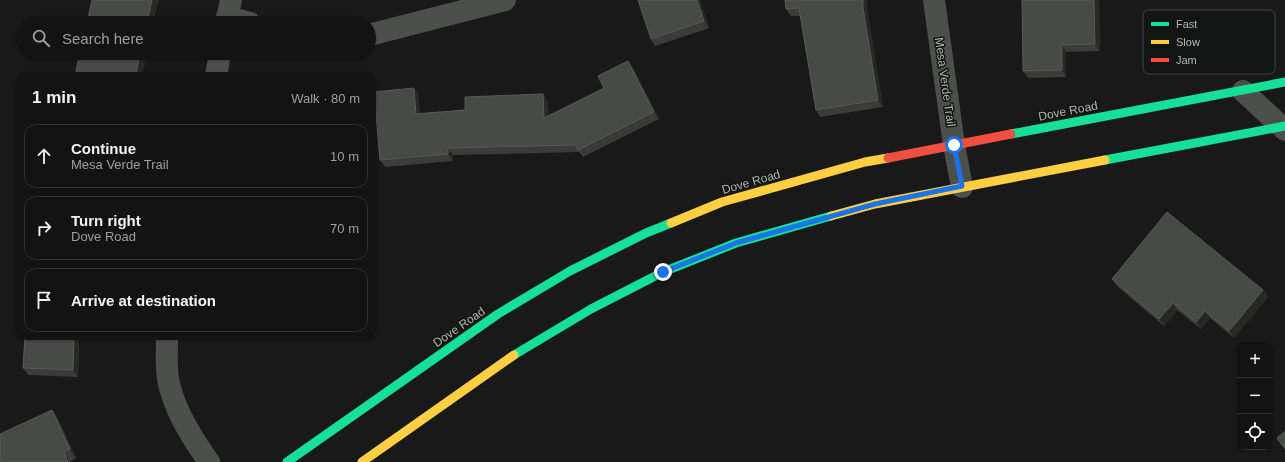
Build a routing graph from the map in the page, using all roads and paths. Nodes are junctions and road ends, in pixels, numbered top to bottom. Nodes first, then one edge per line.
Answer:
1 (505, 0) edge
2 (934, 0) edge
3 (376, 33) edge
4 (219, 60) edge
5 (217, 72) edge
6 (1285, 82) edge
7 (1243, 91) junction
8 (1284, 127) edge
9 (954, 145) junction
10 (962, 186) junction
11 (167, 340) edge
12 (209, 462) edge
13 (287, 462) edge
14 (362, 462) edge

1 - 3 street
2 - 9 street, Mesa Verde Trail
4 - 5 street
6 - 7 main road, Dove Road
7 - 8 street
7 - 9 main road, Dove Road
8 - 10 main road
9 - 10 street, Mesa Verde Trail
9 - 13 main road, Dove Road
10 - 14 main road
11 - 12 street

